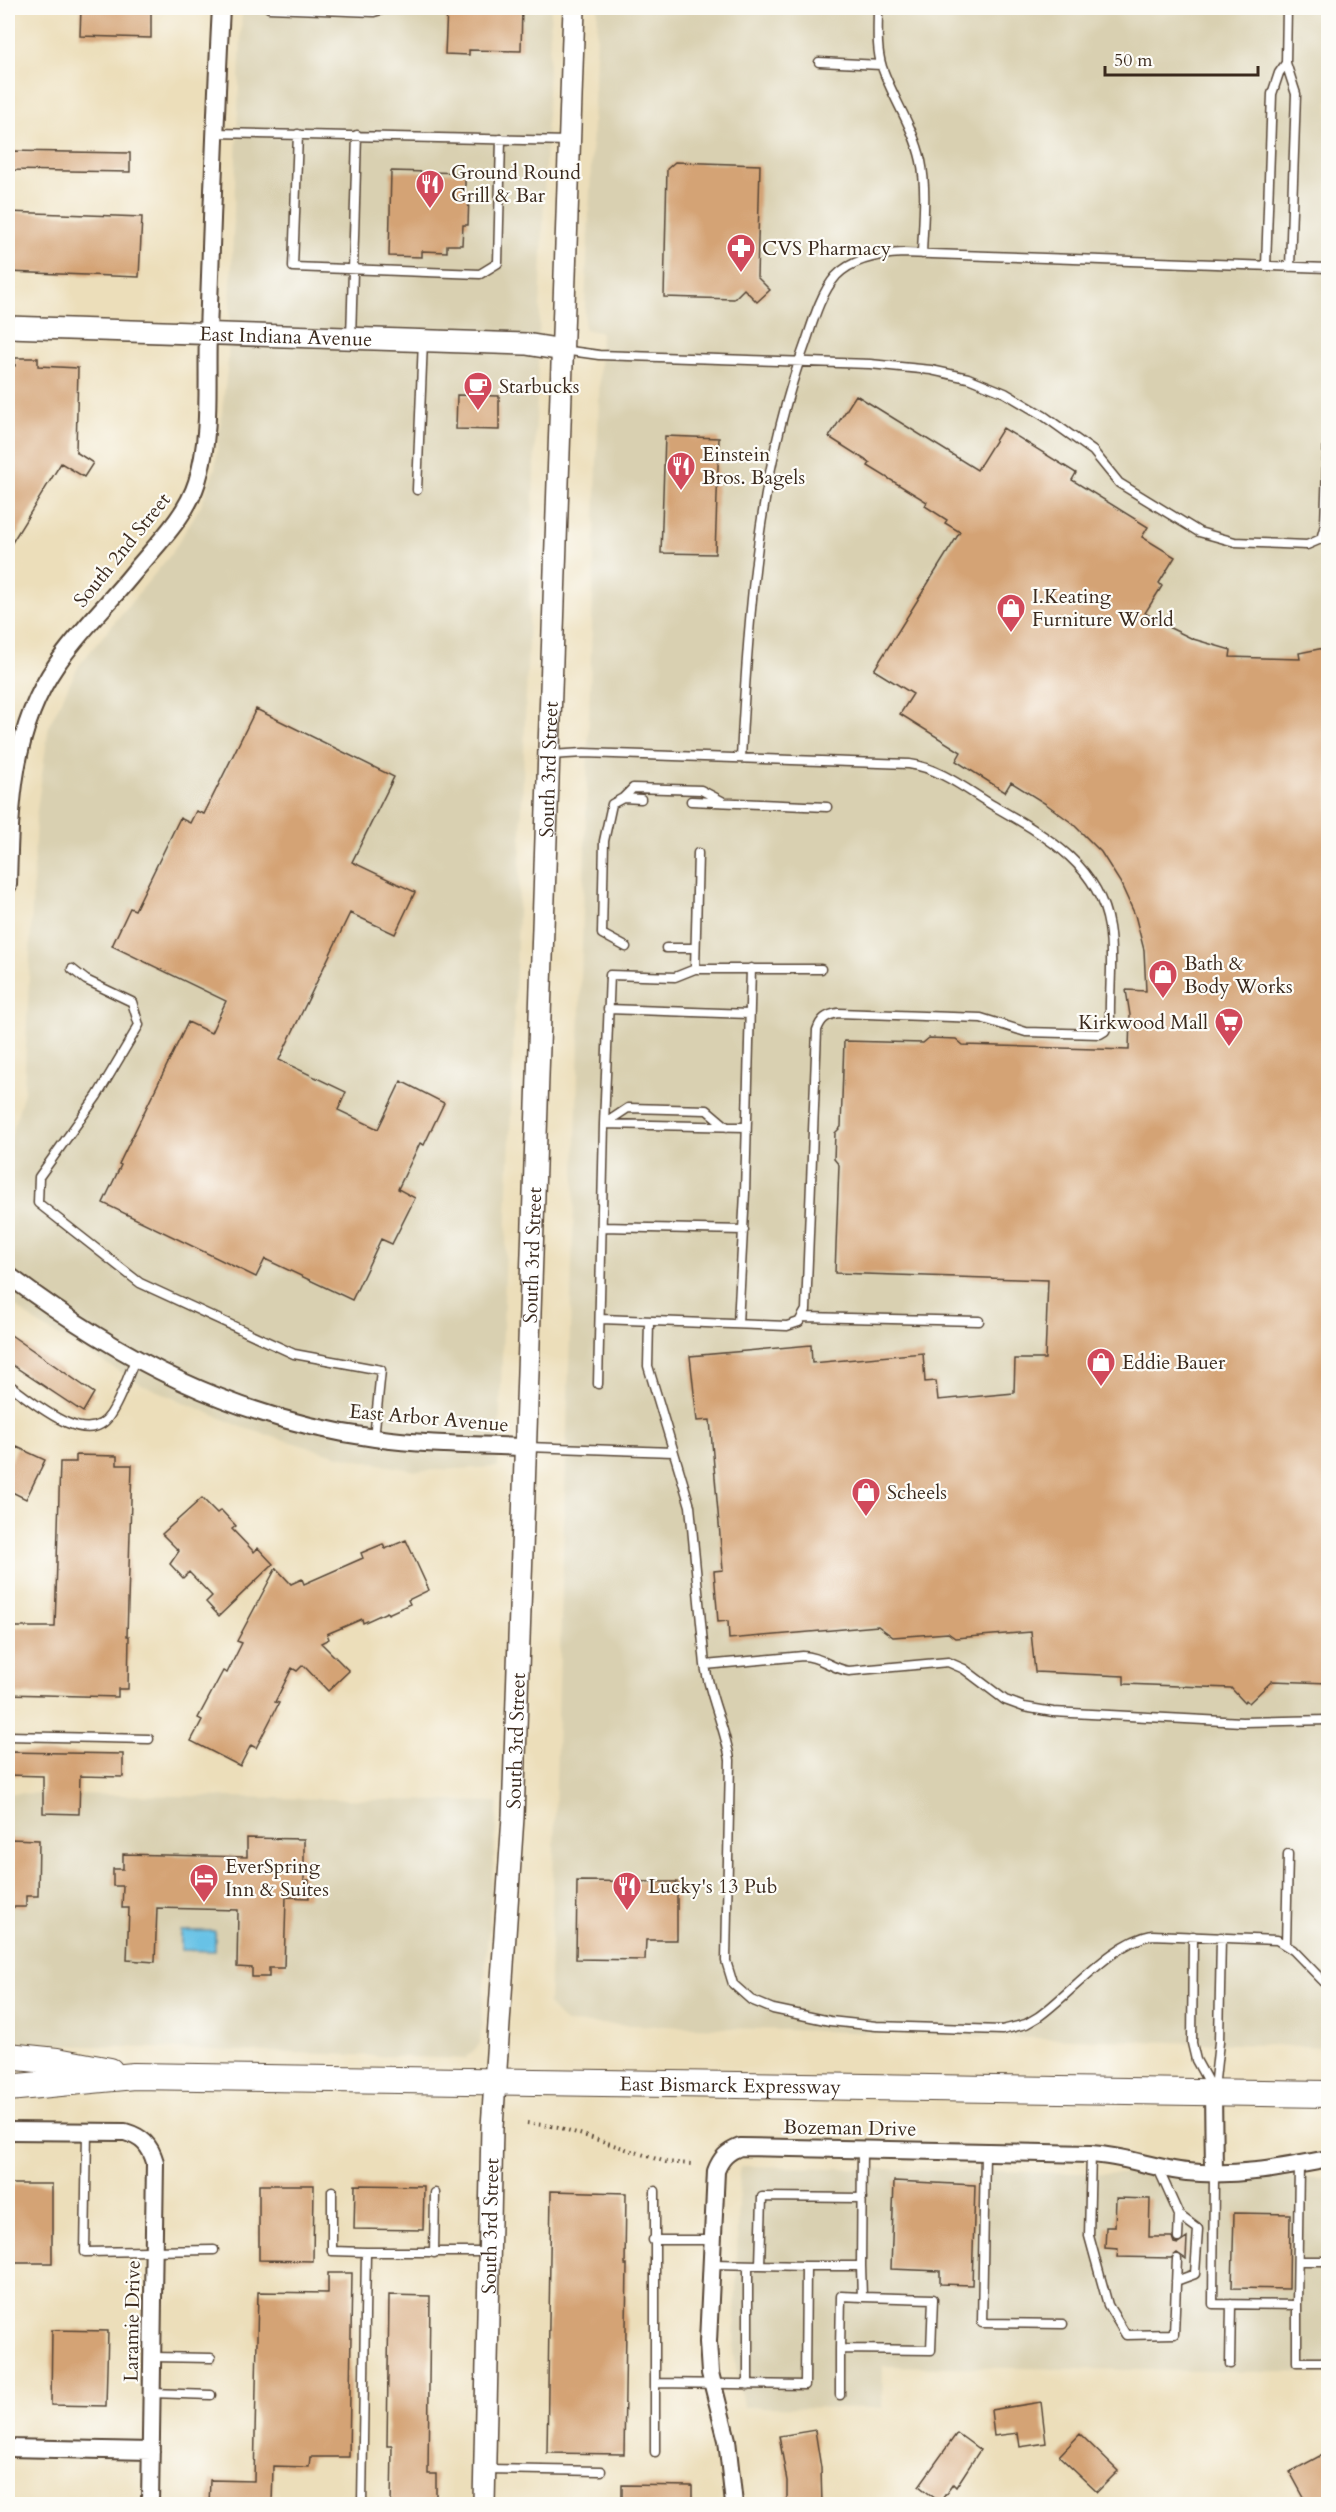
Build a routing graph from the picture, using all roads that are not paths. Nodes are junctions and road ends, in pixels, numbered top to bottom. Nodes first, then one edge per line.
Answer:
1 (221, 8) edge
2 (269, 8) edge
3 (388, 8) edge
4 (574, 8) edge
5 (878, 8) edge
6 (1287, 8) edge
7 (819, 62) dead end
8 (1286, 63) junction
9 (881, 65) junction
10 (215, 133) junction
11 (298, 134) junction
12 (357, 135) junction
13 (501, 139) junction
14 (570, 141) junction
15 (922, 254) junction
16 (1266, 266) junction
17 (1290, 267) junction
18 (1329, 268) edge
19 (353, 269) junction
20 (8, 327) edge
21 (208, 334) junction
22 (351, 338) junction
23 (423, 340) junction
24 (563, 350) junction
25 (799, 361) junction
26 (1329, 438) edge
27 (417, 490) dead end
28 (549, 755) junction
29 (741, 758) junction
30 (623, 798) junction
31 (640, 799) dead end
32 (691, 801) dead end
33 (725, 802) junction
34 (827, 807) dead end
35 (698, 853) dead end
36 (8, 885) edge
37 (626, 947) dead end
38 (666, 948) dead end
39 (694, 948) junction
40 (751, 968) junction
41 (72, 969) dead end
42 (695, 969) junction
43 (821, 969) dead end
44 (608, 1009) junction
45 (749, 1014) junction
46 (604, 1124) junction
47 (727, 1127) junction
48 (746, 1127) junction
49 (602, 1227) junction
50 (744, 1230) junction
51 (8, 1275) edge
52 (804, 1317) junction
53 (601, 1319) junction
54 (979, 1321) dead end
55 (649, 1322) junction
56 (738, 1323) junction
57 (135, 1360) junction
58 (8, 1384) edge
59 (598, 1384) dead end
60 (374, 1438) junction
61 (525, 1447) junction
62 (673, 1452) junction
63 (705, 1665) junction
64 (1329, 1720) edge
65 (8, 1737) edge
66 (149, 1739) dead end
67 (1288, 1854) dead end
68 (1193, 1936) junction
69 (1221, 1937) junction
70 (1286, 1945) junction
71 (1329, 1986) edge
72 (8, 2056) edge
73 (134, 2076) junction
74 (496, 2080) junction
75 (8, 2088) edge
76 (1214, 2092) junction
77 (1329, 2094) edge
78 (8, 2131) edge
79 (87, 2132) junction
80 (862, 2150) junction
81 (985, 2153) junction
82 (1091, 2154) junction
83 (1329, 2159) edge
84 (1299, 2165) junction
85 (1156, 2166) junction
86 (1214, 2173) junction
87 (332, 2191) dead end
88 (655, 2191) dead end
89 (435, 2193) dead end
90 (862, 2198) junction
91 (1179, 2215) junction
92 (1178, 2238) dead end
93 (653, 2240) junction
94 (713, 2240) junction
95 (155, 2250) junction
96 (213, 2250) dead end
97 (366, 2252) junction
98 (489, 2252) junction
99 (434, 2253) junction
100 (1177, 2259) dead end
101 (1298, 2261) junction
102 (1329, 2261) edge
103 (712, 2264) junction
104 (748, 2265) junction
105 (760, 2265) junction
106 (806, 2266) junction
107 (861, 2266) junction
108 (1176, 2281) junction
109 (862, 2297) junction
110 (1231, 2304) junction
111 (1297, 2305) junction
112 (1063, 2324) dead end
113 (840, 2349) junction
114 (153, 2357) junction
115 (211, 2358) dead end
116 (1329, 2362) edge
117 (1230, 2364) dead end
118 (655, 2383) junction
119 (713, 2384) junction
120 (748, 2385) junction
121 (152, 2393) junction
122 (840, 2395) dead end
123 (211, 2396) dead end
124 (8, 2448) edge
125 (151, 2451) junction
126 (655, 2452) dead end
127 (484, 2469) junction
128 (601, 2472) dead end
129 (150, 2505) edge
130 (362, 2505) edge
131 (483, 2505) edge
132 (734, 2505) edge

1 - 10 street, South 2nd Street
2 - 3 lane
4 - 14 street, South 3rd Street
5 - 9 lane
6 - 8 lane
7 - 9 lane
8 - 16 lane
8 - 17 lane
9 - 15 lane
10 - 11 lane
10 - 21 street, South 2nd Street
11 - 12 lane
11 - 19 lane
12 - 13 lane
12 - 19 lane
13 - 14 lane
13 - 19 lane
14 - 24 street, South 3rd Street
15 - 16 lane
15 - 25 lane
16 - 17 lane
17 - 18 lane
19 - 22 lane
20 - 21 street, East Indiana Avenue
21 - 22 street, East Indiana Avenue
21 - 36 street, South 2nd Street
22 - 23 street, East Indiana Avenue
23 - 24 street, East Indiana Avenue
23 - 27 lane
24 - 25 lane
24 - 28 street, South 3rd Street
25 - 26 lane
25 - 29 lane
28 - 29 lane
28 - 61 street, South 3rd Street
29 - 52 lane
30 - 31 lane
30 - 33 lane
30 - 37 lane
32 - 33 lane
33 - 34 lane
35 - 39 lane
38 - 39 lane
39 - 42 lane
40 - 42 lane
40 - 43 lane
40 - 45 lane
41 - 60 lane
42 - 44 lane
44 - 45 lane
44 - 46 lane
45 - 48 lane
46 - 47 lane
46 - 47 lane
46 - 49 lane
47 - 48 lane
48 - 50 lane
49 - 50 lane
49 - 53 lane
50 - 56 lane
51 - 57 street, East Arbor Avenue
52 - 54 lane
52 - 56 lane
53 - 55 lane
53 - 59 lane
55 - 56 lane
55 - 62 lane
57 - 58 lane
57 - 60 street, East Arbor Avenue
60 - 61 street, East Arbor Avenue
61 - 62 lane
61 - 74 street, South 3rd Street
62 - 63 lane
63 - 64 lane
63 - 68 lane
65 - 66 lane
67 - 70 lane
68 - 69 lane
68 - 76 lane
69 - 70 lane
69 - 76 lane
70 - 71 lane
72 - 73 main road, East Bismarck Expressway
73 - 74 main road, East Bismarck Expressway
73 - 75 main road, East Bismarck Expressway
74 - 76 main road, East Bismarck Expressway
74 - 98 street, South 3rd Street
76 - 77 main road, East Bismarck Expressway
76 - 86 street
78 - 79 street
79 - 95 street, Laramie Drive
79 - 95 lane
80 - 81 street, Bozeman Drive
80 - 90 lane
80 - 94 street, Bozeman Drive
81 - 82 street, Bozeman Drive
81 - 112 lane
82 - 85 street, Bozeman Drive
82 - 108 lane
83 - 84 street, Bozeman Drive
84 - 86 street, Bozeman Drive
84 - 101 lane
85 - 86 street, Bozeman Drive
85 - 91 lane
86 - 110 lane
87 - 97 lane
88 - 93 lane
89 - 99 lane
90 - 105 lane
90 - 107 lane
91 - 92 lane
91 - 108 lane
93 - 94 lane
93 - 118 lane
94 - 103 street, Bozeman Drive
95 - 96 lane
95 - 114 street, Laramie Drive
97 - 99 lane
97 - 130 lane
98 - 99 lane
98 - 127 street, South 3rd Street
100 - 108 lane
101 - 102 lane
101 - 111 lane
103 - 104 lane
103 - 119 street, Bozeman Drive
104 - 105 lane
104 - 120 lane
105 - 106 lane
106 - 107 lane
106 - 120 lane
107 - 109 lane
109 - 113 lane
109 - 113 lane
110 - 111 lane
110 - 117 lane
111 - 116 lane
113 - 122 lane
114 - 115 lane
114 - 121 street, Laramie Drive
118 - 119 lane
118 - 126 lane
119 - 120 lane
119 - 132 street, Bozeman Drive
121 - 123 lane
121 - 125 street, Laramie Drive
124 - 125 street
125 - 129 street, Laramie Drive
127 - 128 lane
127 - 131 street, South 3rd Street

